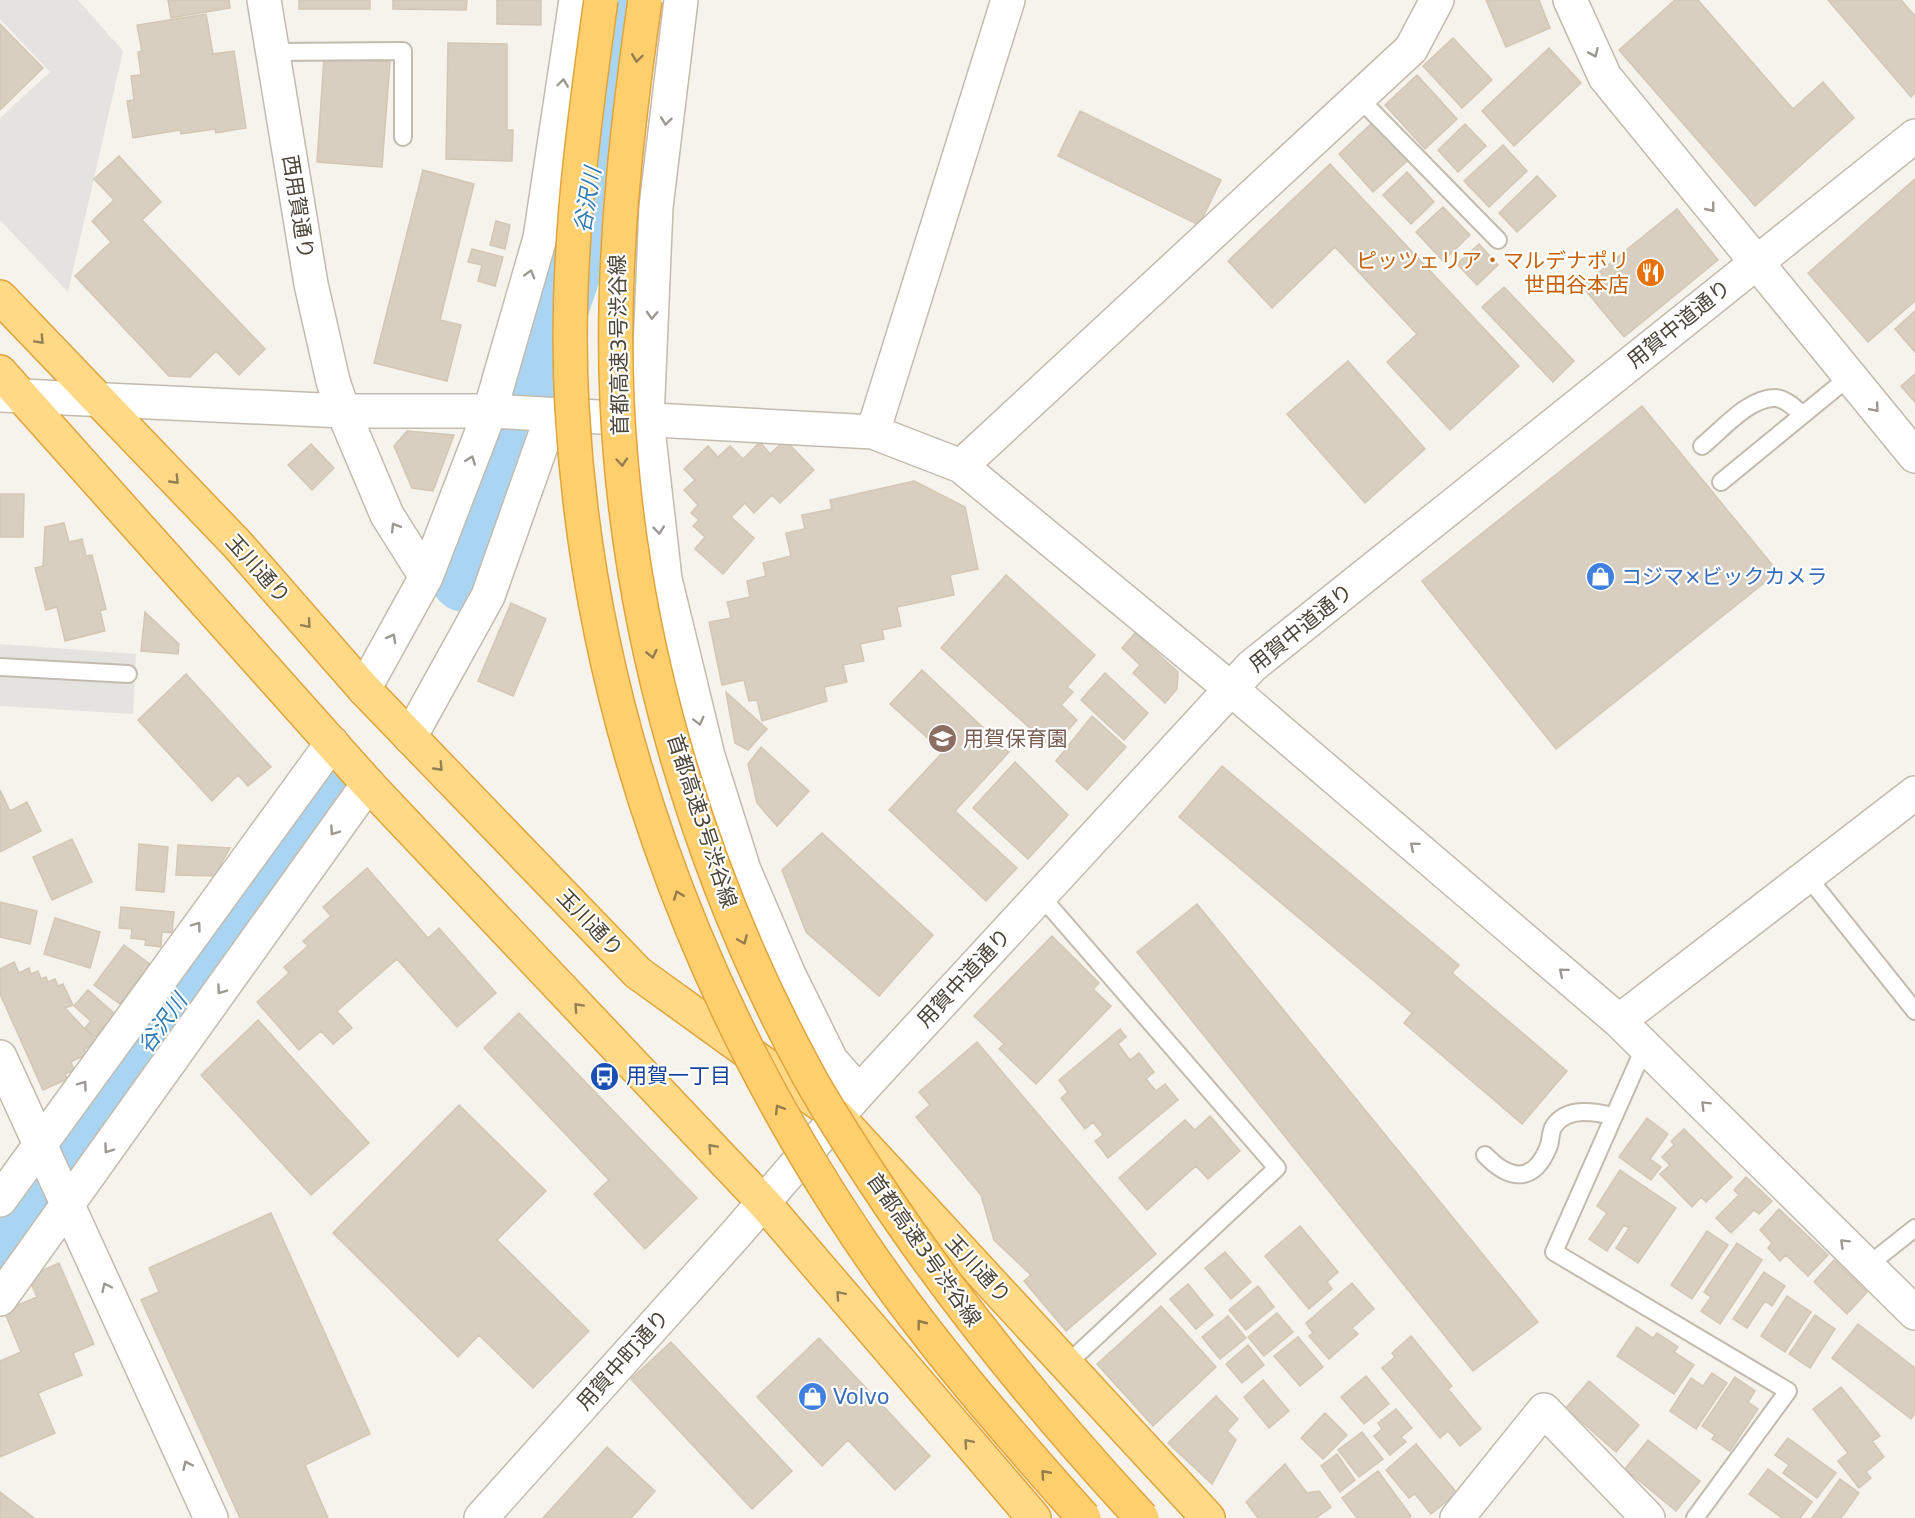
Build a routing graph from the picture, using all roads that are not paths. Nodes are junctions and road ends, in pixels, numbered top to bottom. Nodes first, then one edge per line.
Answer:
1 (264, 0) edge
2 (576, 0) edge
3 (601, 0) edge
4 (645, 0) edge
5 (681, 0) edge
6 (1008, 0) edge
7 (1437, 0) edge
8 (1570, 0) edge
9 (273, 52) junction
10 (1359, 98) junction
11 (1915, 136) edge
12 (404, 137) dead end
13 (1498, 240) dead end
14 (1755, 263) junction
15 (0, 297) edge
16 (0, 372) edge
17 (1849, 377) junction
18 (11, 395) edge
19 (98, 401) junction
20 (343, 411) junction
21 (490, 411) junction
22 (552, 415) junction
23 (1803, 415) junction
24 (647, 420) junction
25 (873, 432) junction
26 (1702, 446) dead end
27 (1915, 456) edge
28 (961, 466) junction
29 (1721, 482) dead end
30 (426, 577) junction
31 (0, 667) edge
32 (128, 674) dead end
33 (364, 689) junction
34 (1231, 689) junction
35 (410, 737) junction
36 (332, 743) junction
37 (368, 784) junction
38 (1915, 793) edge
39 (1808, 876) junction
40 (1040, 895) junction
41 (1915, 1011) edge
42 (1619, 1021) junction
43 (1645, 1046) junction
44 (0, 1057) edge
45 (859, 1092) junction
46 (1614, 1116) junction
47 (838, 1117) junction
48 (40, 1144) junction
49 (1485, 1155) dead end
50 (0, 1200) edge
51 (764, 1203) junction
52 (68, 1205) junction
53 (1915, 1228) edge
54 (1867, 1266) junction
55 (0, 1299) edge
56 (1915, 1313) edge
57 (1066, 1365) junction
58 (211, 1518) edge
59 (482, 1518) edge
60 (1034, 1518) edge
61 (1084, 1518) edge
62 (1142, 1518) edge
63 (1208, 1518) edge
64 (1457, 1518) edge
65 (1648, 1518) edge
66 (1695, 1518) edge

1 - 9 street, 西用賀通り
21 -> 2 street
61 -> 3 highway, 首都高速3号渋谷線, bridge
4 -> 62 highway, 首都高速3号渋谷線, bridge
5 -> 24 street
6 - 25 street
7 - 10 street
8 -> 14 street
9 - 12 lane
9 - 20 street, 西用賀通り
10 - 13 lane
10 - 28 street
11 - 14 street, 用賀中道通り
14 - 17 street
14 - 34 street, 用賀中道通り
15 -> 19 highway, 玉川通り
16 - 18 highway
17 - 23 lane
17 -> 27 street
18 - 19 street
18 - 36 highway
19 - 20 street
19 -> 33 highway, 玉川通り
20 - 21 street
30 -> 20 street, 西用賀通り
21 - 22 street
30 -> 21 street
22 - 24 street
22 - 35 street
23 - 26 lane
23 - 29 lane
24 - 25 street
24 -> 45 street
25 - 28 street
28 - 34 street
33 -> 30 street
31 - 32 lane
33 - 35 highway, 玉川通り
34 - 40 street, 用賀中道通り
42 -> 34 street
35 -> 47 highway, 玉川通り
36 - 37 highway
48 -> 36 street
51 -> 37 highway
37 -> 52 street
38 - 39 street
39 - 41 lane
39 - 42 street
40 - 45 street, 用賀中道通り
40 - 57 lane
42 - 43 street
43 - 46 lane
54 -> 43 street
44 - 48 street
45 - 47 street, 用賀中道通り
46 - 49 lane
46 - 66 lane
47 - 51 street, 用賀中道通り
47 - 57 highway, 玉川通り
48 - 50 street
48 - 52 street
51 - 59 street, 用賀中町通り
60 -> 51 highway
52 - 55 street
58 -> 52 street
53 - 54 lane
54 - 56 street
57 - 63 highway, 玉川通り
64 - 65 street

